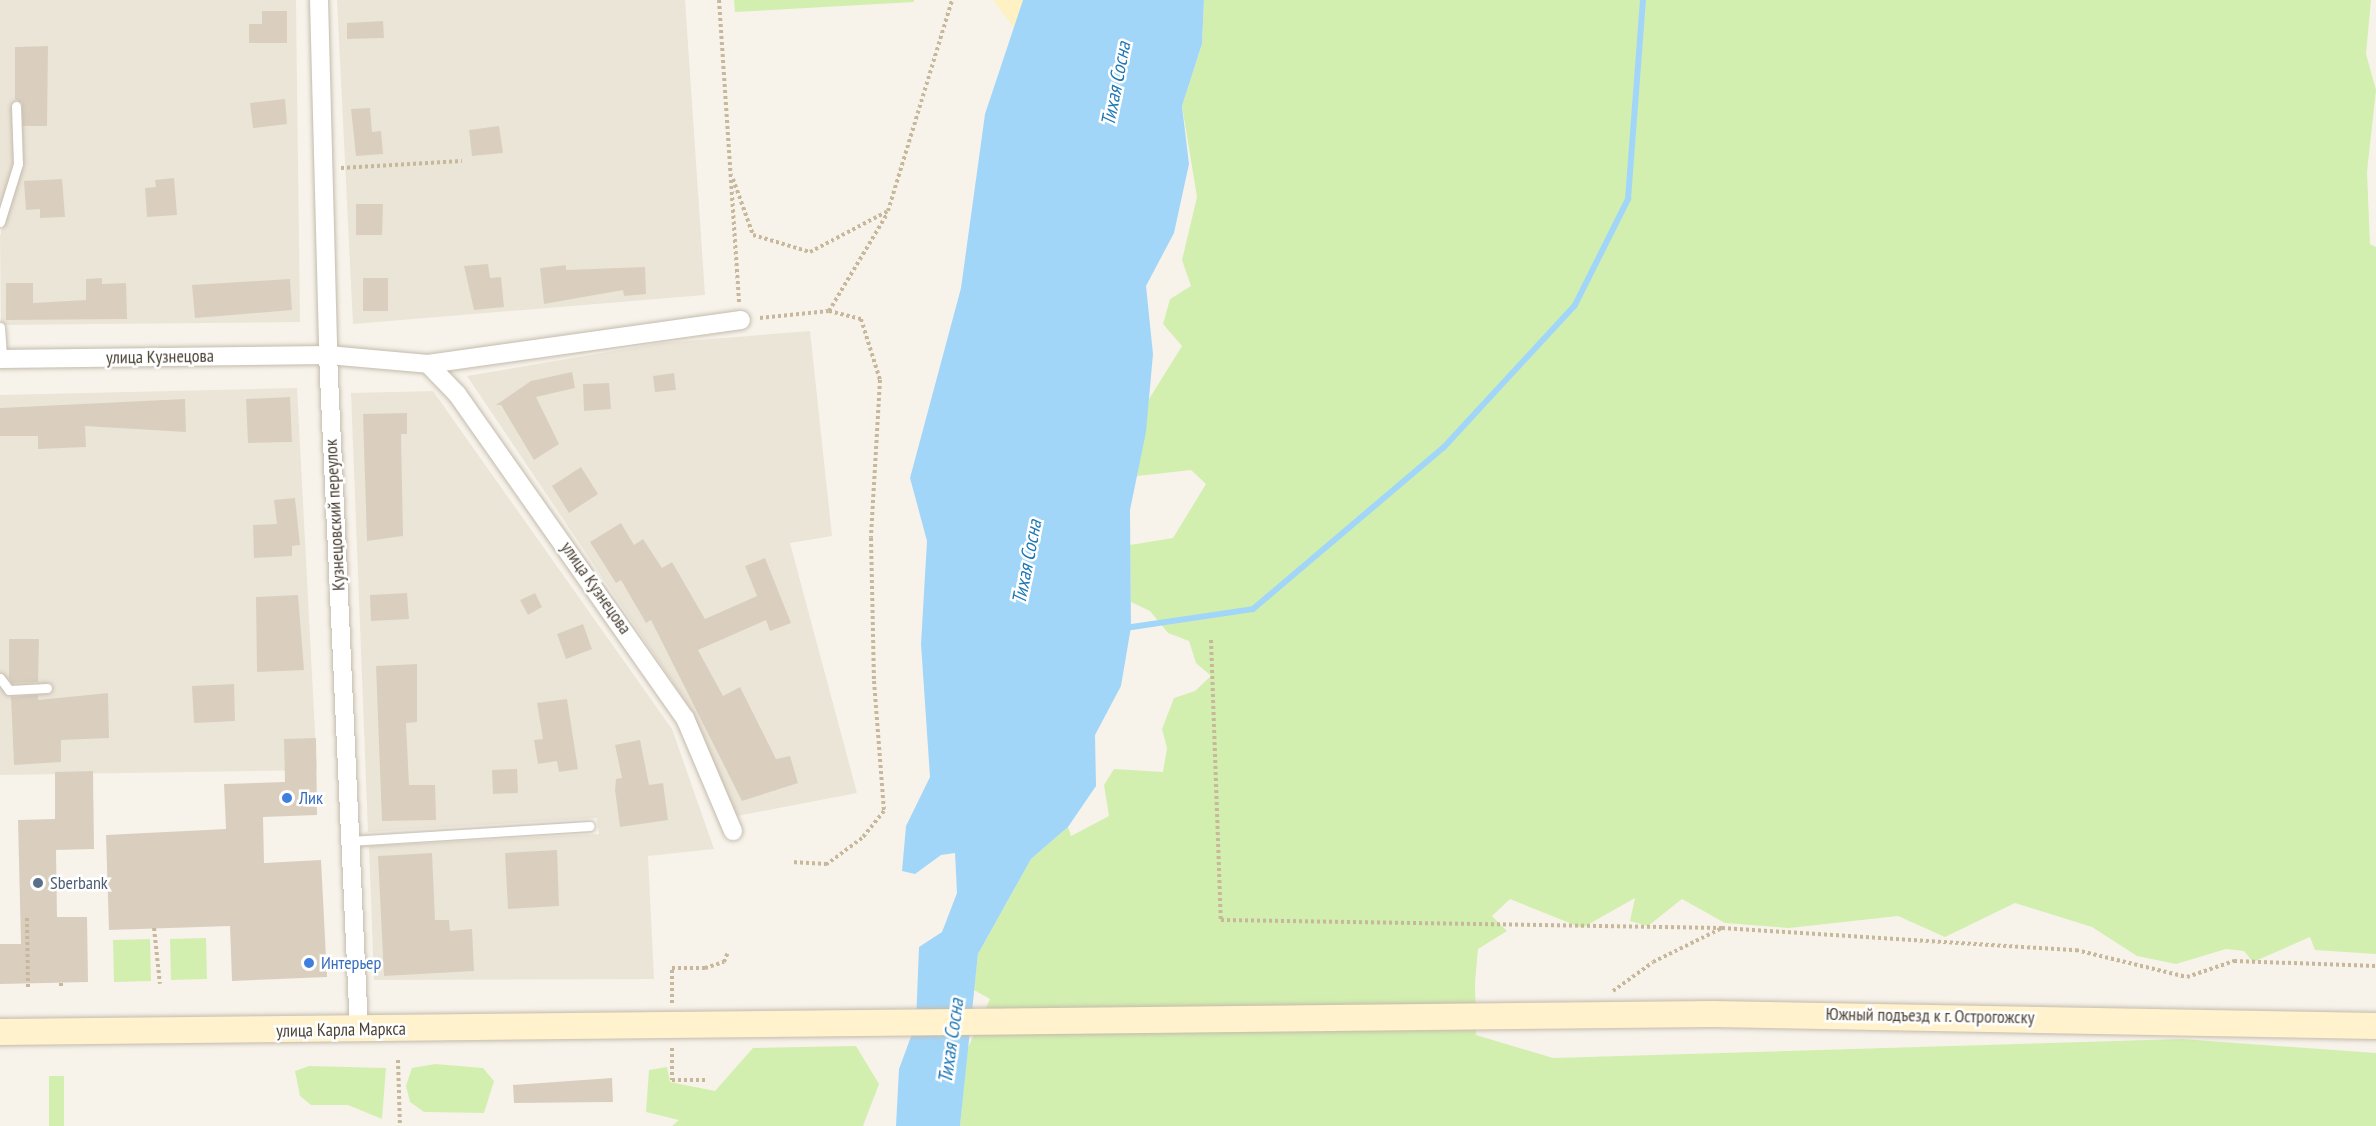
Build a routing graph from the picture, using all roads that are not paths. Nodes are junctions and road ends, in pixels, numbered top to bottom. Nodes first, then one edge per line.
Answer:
1 (319, 0) edge
2 (16, 106) dead end
3 (0, 222) edge
4 (741, 320) road end
5 (0, 327) edge
6 (328, 356) junction
7 (1, 358) edge
8 (428, 364) junction
9 (0, 678) edge
10 (47, 688) dead end
11 (590, 826) dead end
12 (733, 831) dead end
13 (350, 841) junction
14 (1484, 1016) joint
15 (2376, 1026) edge
16 (359, 1030) junction
17 (0, 1032) edge

1 - 6 street, Кузнецовский переулок
2 - 3 lane
4 - 8 street, улица Кузнецова
5 - 7 lane
6 - 7 street, улица Кузнецова
6 - 8 street, улица Кузнецова
6 - 13 street, Кузнецовский переулок
8 - 12 street, улица Кузнецова
9 - 10 lane
11 - 13 lane
13 - 16 street, Кузнецовский переулок
14 - 15 main road, Южный подъезд к г. Острогожску
14 - 16 main road, улица Карла Маркса
16 - 17 main road, улица Карла Маркса

